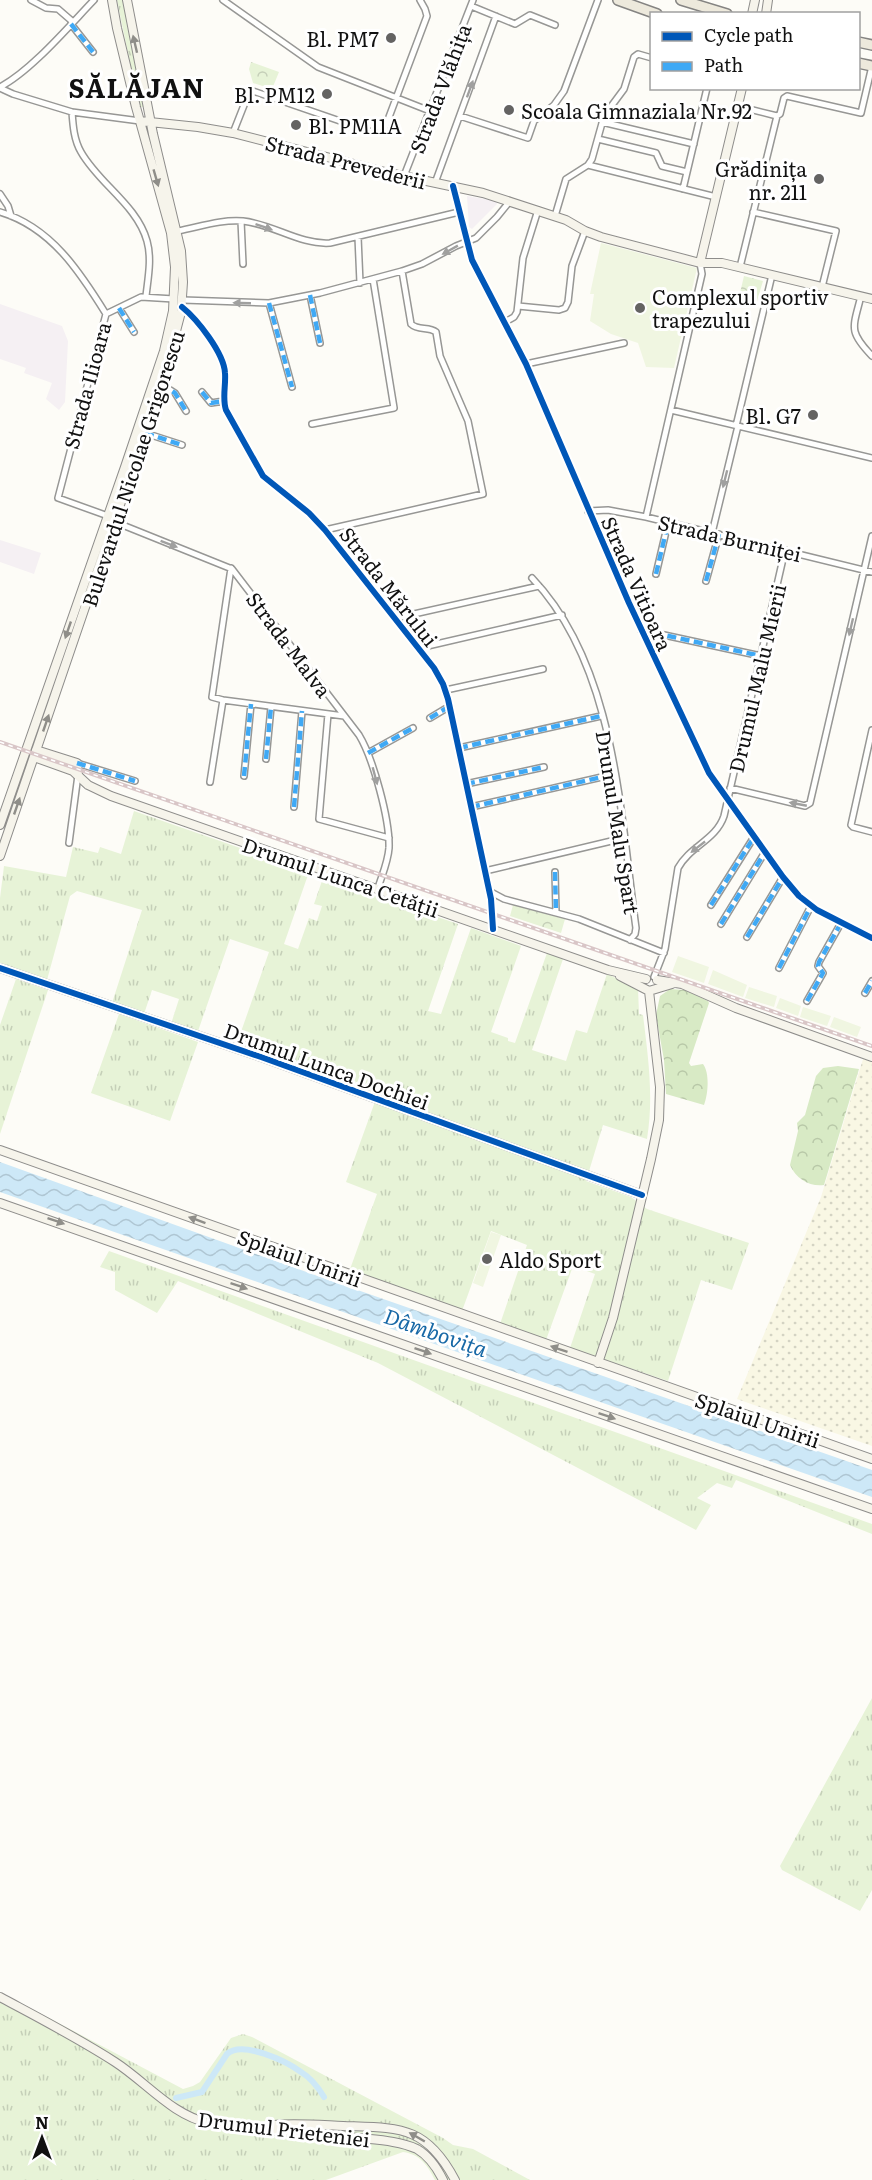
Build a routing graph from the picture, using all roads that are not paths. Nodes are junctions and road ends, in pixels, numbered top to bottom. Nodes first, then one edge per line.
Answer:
1 (31, 0) edge
2 (94, 0) edge
3 (112, 0) edge
4 (127, 0) edge
5 (223, 0) edge
6 (420, 0) edge
7 (598, 0) edge
8 (618, 0) edge
9 (681, 0) edge
10 (472, 3) edge
11 (651, 12) edge
12 (720, 12) edge
13 (496, 16) junction
14 (72, 23) junction
15 (555, 25) dead end
16 (93, 52) dead end
17 (650, 58) edge
18 (872, 66) edge
19 (0, 87) edge
20 (707, 90) edge
21 (742, 90) edge
22 (396, 98) junction
23 (738, 106) junction
24 (430, 111) junction
25 (72, 112) junction
26 (460, 116) junction
27 (777, 116) junction
28 (140, 121) junction
29 (151, 122) junction
30 (602, 122) junction
31 (234, 133) junction
32 (598, 139) junction
33 (694, 144) junction
34 (588, 165) junction
35 (687, 172) junction
36 (404, 176) junction
37 (435, 183) junction
38 (453, 186) junction
39 (683, 189) junction
40 (0, 194) edge
41 (716, 197) junction
42 (510, 201) junction
43 (538, 210) junction
44 (0, 212) edge
45 (459, 212) junction
46 (753, 212) junction
47 (11, 216) junction
48 (555, 216) junction
49 (241, 221) junction
50 (178, 231) junction
51 (585, 231) junction
52 (358, 237) junction
53 (466, 242) junction
54 (700, 263) junction
55 (243, 264) dead end
56 (740, 267) junction
57 (402, 271) junction
58 (772, 275) junction
59 (373, 279) junction
60 (360, 283) junction
61 (822, 287) junction
62 (310, 295) junction
63 (146, 296) junction
64 (861, 296) junction
65 (872, 299) edge
66 (180, 302) junction
67 (269, 303) junction
68 (518, 306) junction
69 (119, 308) junction
70 (106, 314) junction
71 (505, 322) junction
72 (134, 332) dead end
73 (320, 343) dead end
74 (624, 344) dead end
75 (872, 356) edge
76 (526, 364) junction
77 (161, 384) junction
78 (292, 387) dead end
79 (202, 392) dead end
80 (224, 401) junction
81 (671, 410) junction
82 (186, 411) dead end
83 (312, 424) dead end
84 (737, 426) junction
85 (145, 433) junction
86 (182, 445) dead end
87 (872, 458) edge
88 (588, 511) junction
89 (108, 516) junction
90 (646, 517) junction
91 (115, 522) junction
92 (668, 523) junction
93 (325, 530) junction
94 (715, 534) junction
95 (872, 538) edge
96 (785, 550) junction
97 (231, 568) junction
98 (864, 570) junction
99 (872, 572) edge
100 (656, 574) dead end
101 (532, 578) dead end
102 (706, 581) dead end
103 (539, 586) junction
104 (562, 615) junction
105 (396, 618) junction
106 (641, 630) junction
107 (419, 648) junction
108 (761, 656) junction
109 (543, 669) dead end
110 (446, 690) junction
111 (223, 700) junction
112 (251, 704) junction
113 (450, 706) junction
114 (271, 707) junction
115 (302, 711) junction
116 (328, 714) junction
117 (344, 716) junction
118 (602, 716) junction
119 (429, 718) dead end
120 (413, 728) dead end
121 (872, 730) edge
122 (459, 748) junction
123 (368, 753) junction
124 (35, 754) junction
125 (266, 759) dead end
126 (76, 763) junction
127 (544, 767) dead end
128 (615, 774) junction
129 (78, 775) junction
130 (244, 776) dead end
131 (135, 781) dead end
132 (210, 782) dead end
133 (466, 784) junction
134 (730, 788) junction
135 (728, 799) junction
136 (294, 807) dead end
137 (471, 807) junction
138 (0, 825) edge
139 (872, 832) edge
140 (389, 837) junction
141 (754, 837) junction
142 (624, 838) junction
143 (69, 843) dead end
144 (765, 852) junction
145 (0, 856) edge
146 (485, 871) junction
147 (555, 872) dead end
148 (783, 877) junction
149 (378, 888) junction
150 (489, 891) junction
151 (711, 905) dead end
152 (811, 906) junction
153 (556, 912) junction
154 (841, 923) junction
155 (721, 924) dead end
156 (494, 929) junction
157 (747, 937) dead end
158 (872, 938) edge
159 (630, 940) junction
160 (664, 953) junction
161 (0, 968) edge
162 (779, 968) dead end
163 (872, 981) edge
164 (652, 985) junction
165 (865, 993) dead end
166 (807, 1001) dead end
167 (872, 1057) edge
168 (0, 1150) edge
169 (642, 1195) junction
170 (0, 1203) edge
171 (598, 1363) junction
172 (872, 1459) edge
173 (872, 1509) edge
174 (0, 1997) edge
175 (251, 2127) junction
176 (443, 2180) edge
177 (455, 2180) edge

1 - 14 street
2 - 14 street
3 - 28 street, Bulevardul Nicolae Grigorescu
29 -> 4 street, Bulevardul Nicolae Grigorescu
5 - 22 street
6 - 22 street
7 - 26 street
8 - 11 main road
9 - 12 main road
10 - 13 street
10 - 24 street, Strada Vlăhița
13 - 15 street
26 -> 13 street
14 - 16 street
14 - 19 street
17 - 30 street
18 - 27 street
19 - 25 street
20 - 33 street
21 - 23 street
22 - 24 street
22 - 31 street
23 - 27 street
23 - 41 street
24 - 36 street, Strada Vlăhița
25 - 28 street
25 - 63 street
26 - 37 street
27 - 46 street
28 - 29 street, Strada Prevederii
28 -> 66 street, Bulevardul Nicolae Grigorescu
29 - 31 street, Strada Prevederii
29 - 50 street, Bulevardul Nicolae Grigorescu
30 - 32 street
30 - 33 street
31 - 36 street, Strada Prevederii
32 - 34 street
32 - 35 street
33 - 35 street
34 - 39 street
34 - 48 street
35 - 39 street
36 - 37 street, Strada Prevederii
37 - 38 street, Strada Prevederii
38 - 42 street, Strada Prevederii
38 - 45 street, Strada Vitioara
39 - 41 street
40 - 47 street
41 - 54 street
42 - 43 street, Strada Prevederii
42 - 53 street
43 - 48 street, Strada Prevederii
43 - 68 street
44 - 47 street, Strada Ilioara
45 - 52 street
45 - 53 street, Strada Vitioara
46 - 56 street
46 - 61 street
47 - 70 street, Strada Ilioara
48 - 51 street, Strada Prevederii
49 - 50 street
49 -> 52 street
49 - 55 street
50 - 66 street, Bulevardul Nicolae Grigorescu
51 - 54 street, Strada Prevederii
51 - 68 street
52 - 60 street
53 -> 57 street
53 - 71 street, Strada Vitioara
54 - 56 street, Strada Prevederii
54 - 81 street
56 - 58 street, Strada Prevederii
57 - 59 street
57 - 93 street
58 - 61 street, Strada Prevederii
58 - 84 street
59 - 60 street
59 - 83 street
60 - 62 street
61 - 64 street, Strada Prevederii
62 - 67 street
62 - 73 street
63 - 66 street
63 - 69 street
64 - 65 street, Strada Prevederii
64 - 75 street
67 -> 66 street
66 - 77 street, Bulevardul Nicolae Grigorescu
66 - 80 street, Strada Mărului
66 - 89 street, Bulevardul Nicolae Grigorescu
67 - 78 street
68 - 71 street
69 - 70 street
69 - 72 street
70 - 89 street, Strada Ilioara
71 - 76 street, Strada Vitioara
74 - 76 street
76 - 88 street, Strada Vitioara
77 - 82 street
77 - 85 street, Bulevardul Nicolae Grigorescu
79 - 80 street
80 - 93 street, Strada Mărului
81 - 84 street
81 - 90 street
84 - 87 street
84 -> 94 street
85 - 86 street
85 - 91 street, Bulevardul Nicolae Grigorescu
88 - 90 street, Strada Burniței
88 - 106 street, Strada Vitioara
89 - 91 street
89 -> 138 street, Bulevardul Nicolae Grigorescu
90 - 92 street, Strada Burniței
91 -> 97 street
124 -> 91 street, Bulevardul Nicolae Grigorescu
92 - 94 street, Strada Burniței
92 - 100 street
93 - 105 street, Strada Mărului
94 - 96 street, Strada Burniței
94 - 102 street
95 - 98 street
96 - 98 street, Strada Burniței
96 - 108 street, Drumul Malu Mierii
97 - 111 street
97 - 117 street, Strada Malva
98 - 99 street, Strada Burniței
98 -> 134 street
101 - 103 street, Drumul Malu Spart
103 - 104 street, Drumul Malu Spart
103 - 105 street, Strada Mărului
104 - 107 street, Strada Mărului
104 - 118 street, Drumul Malu Spart
105 - 107 street, Strada Mărului
106 - 108 street, Strada Vitioara
106 - 135 street, Strada Vitioara
107 - 110 street, Strada Mărului
108 - 134 street, Drumul Malu Mierii
109 - 110 street
110 - 113 street, Strada Mărului
111 - 112 street
111 - 132 street
112 - 114 street
112 - 130 street
113 - 119 street
113 - 122 street, Strada Mărului
114 - 115 street
114 - 125 street
115 - 116 street
115 - 136 street
116 - 117 street
116 - 140 street
117 - 123 street, Strada Malva
118 - 122 street
118 - 128 street, Drumul Malu Spart
120 - 123 street
121 - 139 street
122 - 133 street, Strada Mărului
123 -> 140 street, Strada Malva
124 - 126 street
124 - 129 street, Drumul Lunca Cetății
145 -> 124 street, Bulevardul Nicolae Grigorescu
126 - 129 street
126 - 131 street
127 - 133 street
128 - 137 street
128 - 142 street, Drumul Malu Spart
129 - 143 street
129 - 149 street, Drumul Lunca Cetății
133 - 137 street, Strada Mărului
134 - 135 street, Drumul Malu Mierii
135 - 141 street, Strada Vitioara
135 -> 160 street, Drumul Malu Mierii
137 - 146 street, Strada Mărului
140 - 149 street, Strada Malva
141 - 144 street, Strada Vitioara
141 - 151 street
142 - 146 street
142 - 159 street, Drumul Malu Spart
144 - 148 street, Strada Vitioara
144 - 155 street
146 - 150 street, Strada Mărului
147 - 153 street
148 - 152 street, Strada Vitioara
148 - 157 street
149 - 156 street, Drumul Lunca Cetății
150 - 153 street
150 - 156 street, Strada Mărului
152 - 154 street, Strada Vitioara
152 - 162 street
153 - 159 street
154 - 158 street, Strada Vitioara
154 - 166 street
156 - 164 street, Drumul Lunca Cetății
159 - 160 street
160 - 164 street, Drumul Malu Mierii
161 - 169 street, Drumul Lunca Dochiei
163 - 165 street
164 - 167 street, Drumul Lunca Cetății
164 - 169 street
171 -> 168 street, Splaiul Unirii
169 - 171 street
170 -> 173 street
171 - 172 street, Splaiul Unirii
174 - 175 street, Drumul Prieteniei
175 - 176 street, Drumul Prieteniei
177 -> 175 street

